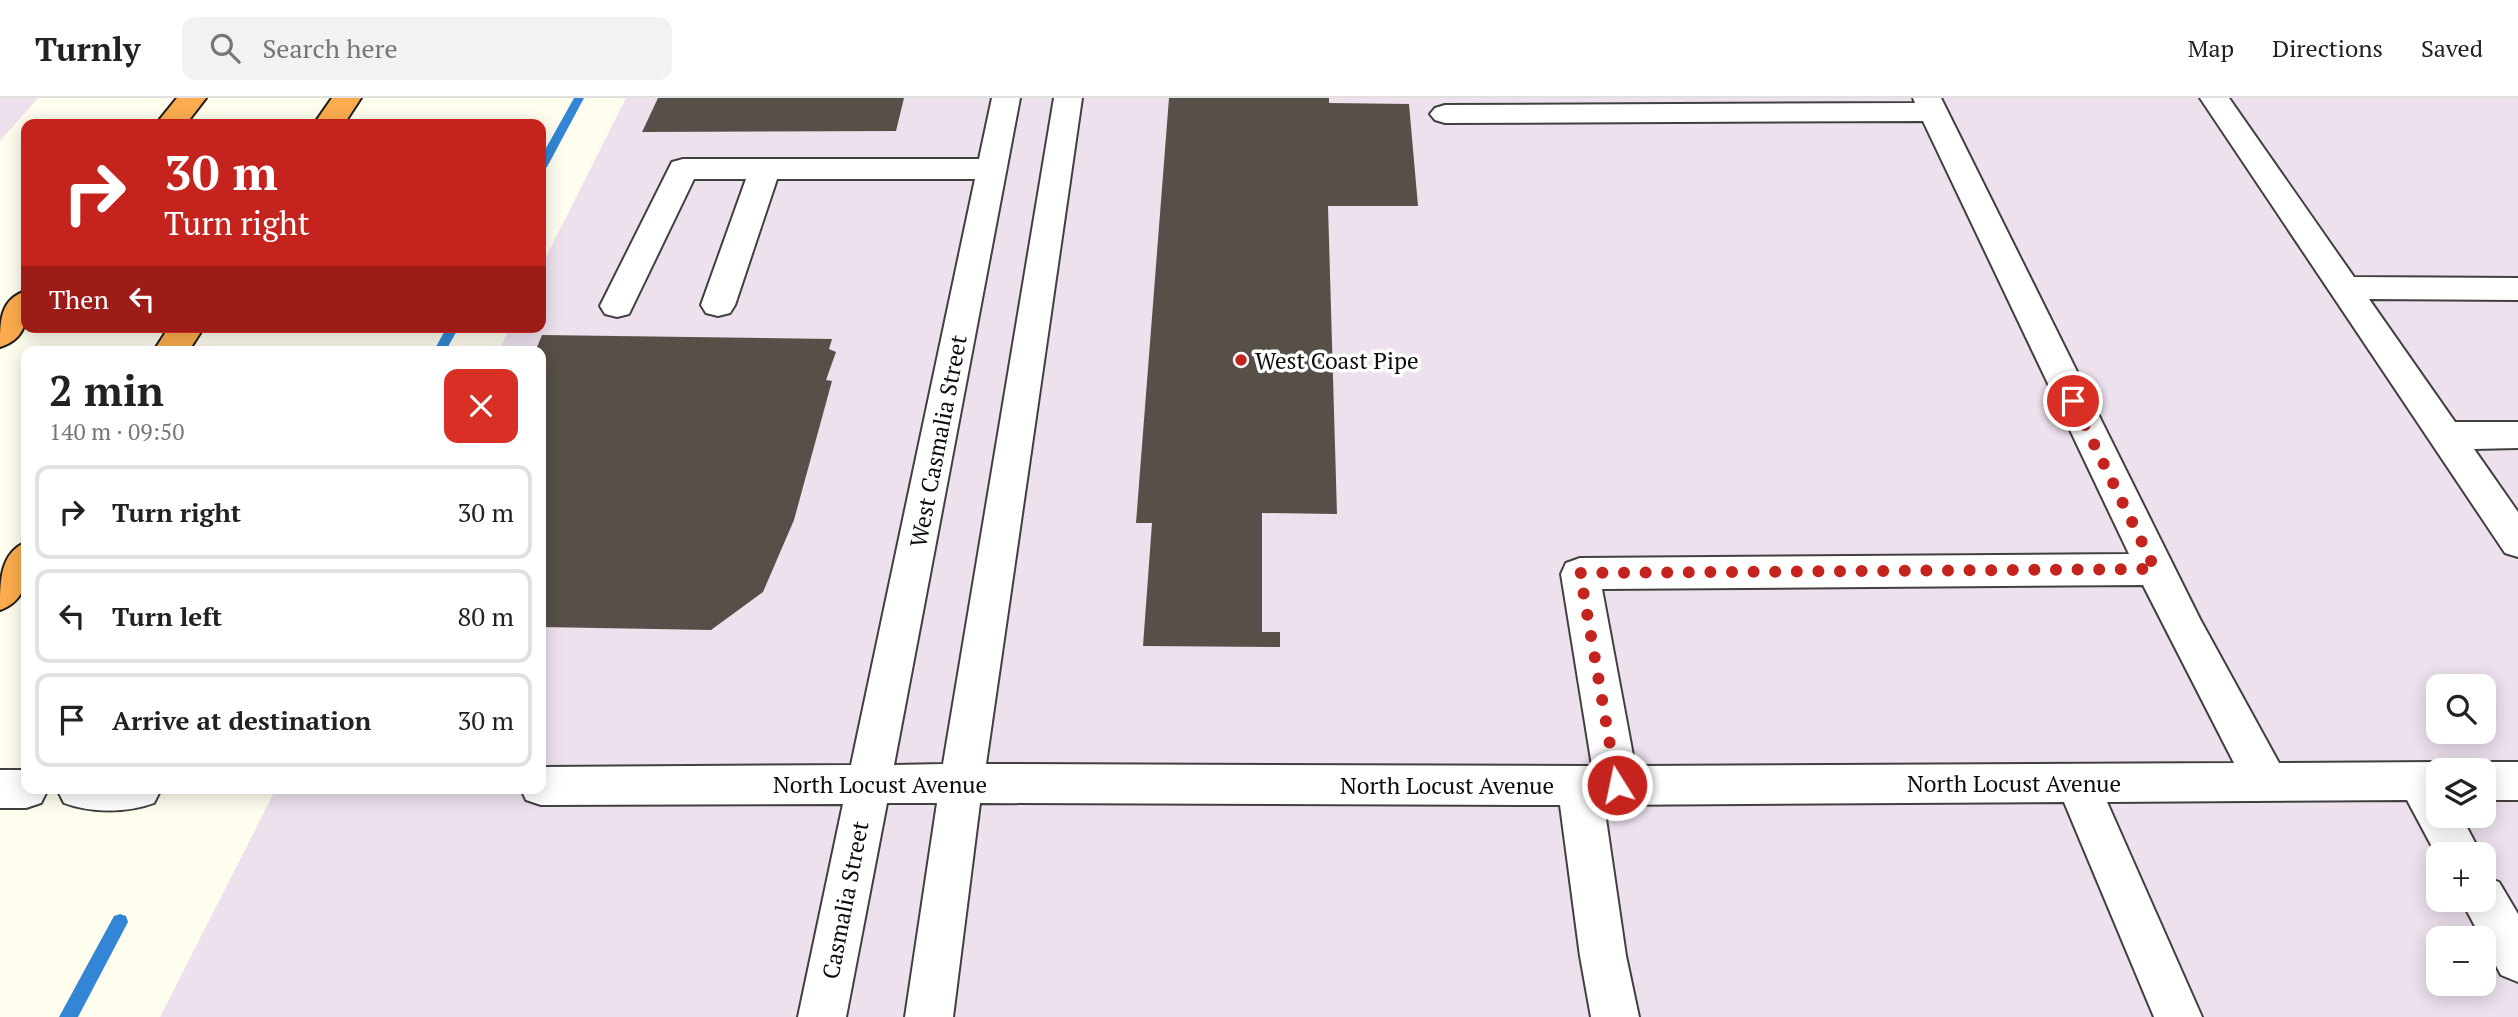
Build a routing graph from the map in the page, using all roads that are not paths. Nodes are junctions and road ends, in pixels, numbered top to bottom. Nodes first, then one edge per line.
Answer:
1 (192, 98) edge
2 (347, 98) edge
3 (1006, 98) edge
4 (1068, 98) edge
5 (2214, 98) edge
6 (1930, 105) edge
7 (1445, 114) dead end
8 (175, 119) edge
9 (332, 119) edge
10 (765, 169) junction
11 (992, 169) junction
12 (2343, 288) junction
13 (2518, 289) edge
14 (718, 305) dead end
15 (617, 306) dead end
16 (21, 308) edge
17 (0, 335) edge
18 (2518, 435) edge
19 (2445, 436) junction
20 (2518, 542) edge
21 (21, 564) edge
22 (2155, 569) junction
23 (0, 594) edge
24 (2518, 780) edge
25 (2266, 781) junction
26 (2426, 781) edge
27 (2496, 781) edge
28 (869, 783) junction
29 (2077, 783) junction
30 (961, 785) junction
31 (1598, 785) junction
32 (546, 786) edge
33 (0, 789) edge
34 (21, 789) edge
35 (2491, 912) edge
36 (2518, 959) edge
37 (822, 1017) edge
38 (929, 1017) edge
39 (1615, 1017) edge
40 (2178, 1017) edge

1 - 8 highway
2 - 9 highway
3 - 11 street, West Casmalia Street
4 - 30 street
5 - 12 street
6 - 7 street
6 - 22 street
10 - 11 street
10 - 14 street
10 - 15 street
11 - 28 street, West Casmalia Street
12 - 13 street
12 - 19 street
16 - 17 highway
18 - 19 street
19 - 20 street
21 - 23 highway
22 - 25 street
22 - 31 street
24 - 27 street
25 - 26 street, North Locust Avenue
25 - 29 street, North Locust Avenue
28 - 30 street, North Locust Avenue
28 - 32 street, North Locust Avenue
28 - 37 street, Casmalia Street
29 - 31 street, North Locust Avenue
29 - 40 street
30 - 31 street, North Locust Avenue
30 - 38 street
31 - 39 street
33 - 34 street
35 - 36 street

